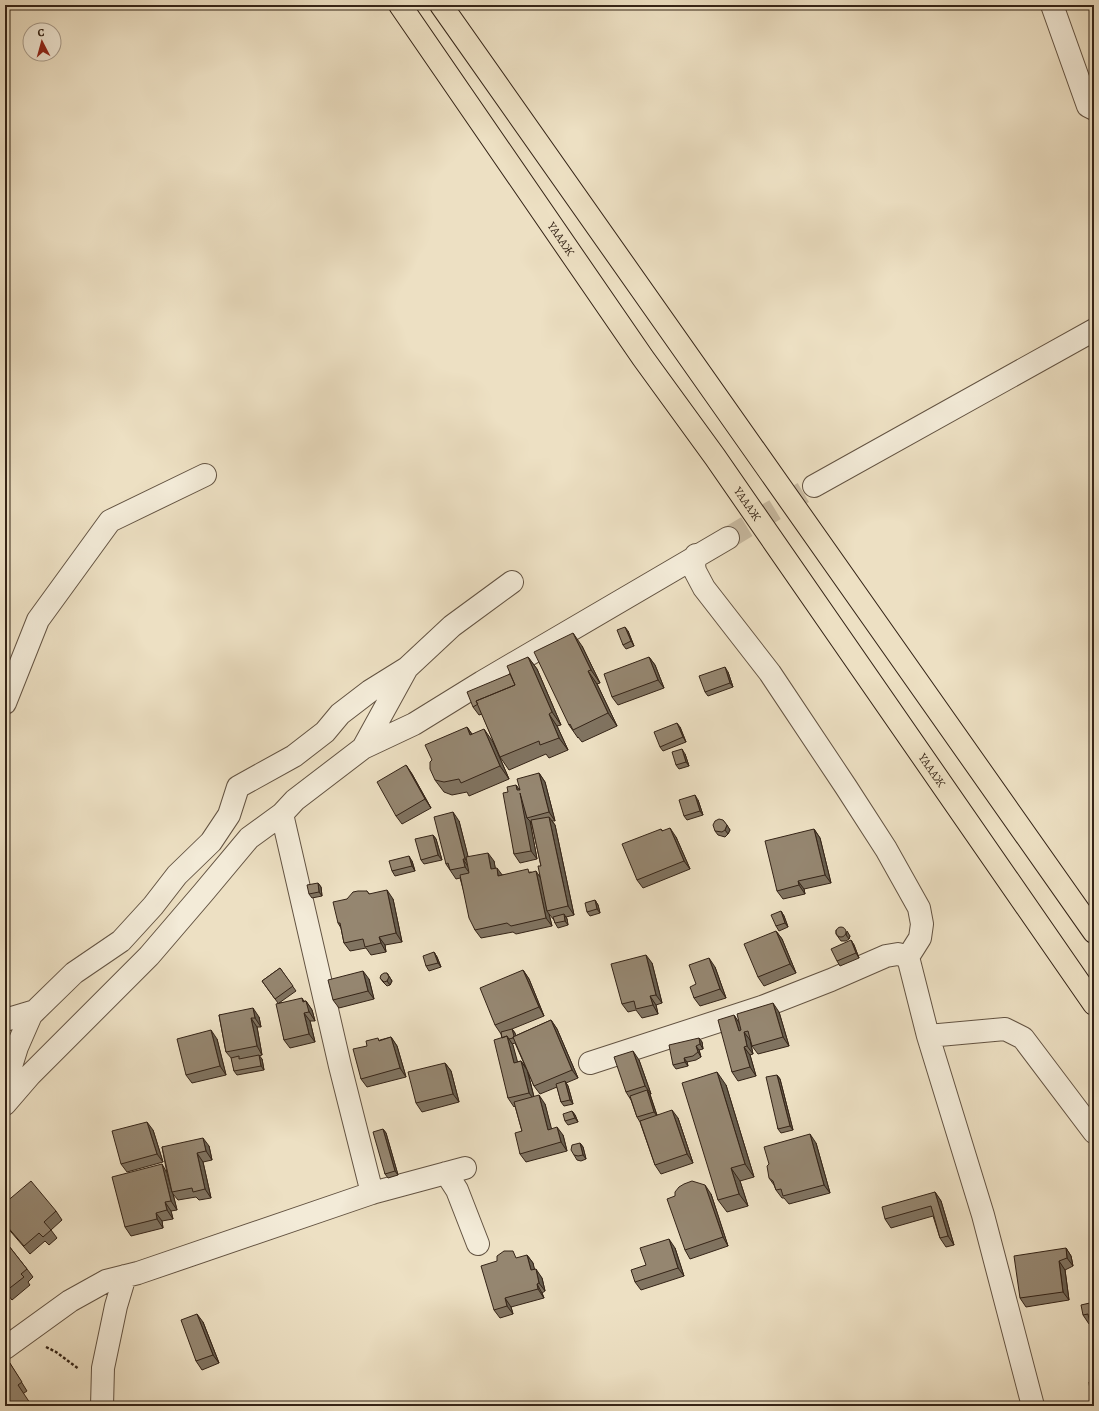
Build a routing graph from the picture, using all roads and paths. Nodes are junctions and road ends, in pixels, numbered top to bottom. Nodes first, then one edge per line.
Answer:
1 (400, 5) edge
2 (441, 5) edge
3 (1052, 5) edge
4 (1094, 109) edge
5 (1094, 330) edge
6 (205, 475) dead end
7 (814, 486) tunnel mouth
8 (728, 538) tunnel mouth
9 (696, 555) junction
10 (512, 582) dead end
11 (407, 668) junction
12 (5, 703) edge
13 (363, 748) junction
14 (282, 814) junction
15 (148, 912) junction
16 (180, 920) junction
17 (130, 932) junction
18 (1094, 932) edge
19 (149, 956) junction
20 (908, 957) junction
21 (1094, 1004) edge
22 (35, 1011) junction
23 (5, 1020) edge
24 (928, 1036) junction
25 (11, 1050) edge
26 (590, 1063) dead end
27 (7, 1075) edge
28 (8, 1101) edge
29 (1094, 1132) edge
30 (372, 1193) junction
31 (478, 1244) dead end
32 (126, 1276) junction
33 (45, 1346) dead end
34 (5, 1348) edge
35 (102, 1400) edge
36 (1033, 1406) edge

1 - 21 highway, ҮАААЖ
2 - 18 highway
3 - 4 street
5 - 7 street
6 - 12 street
8 - 9 street
9 - 13 street
9 - 20 street
10 - 11 street
11 - 13 street
11 - 15 street
13 - 14 street
14 - 16 street
14 - 30 street
15 - 16 street
15 - 17 street
16 - 19 street
17 - 19 street
17 - 22 street
19 - 28 street
20 - 24 street
20 - 26 street
22 - 23 street
22 - 25 street
24 - 29 street
24 - 36 street
25 - 27 street
27 - 28 street
30 - 31 street
30 - 32 street
32 - 34 street
32 - 35 street
33 - 35 path

